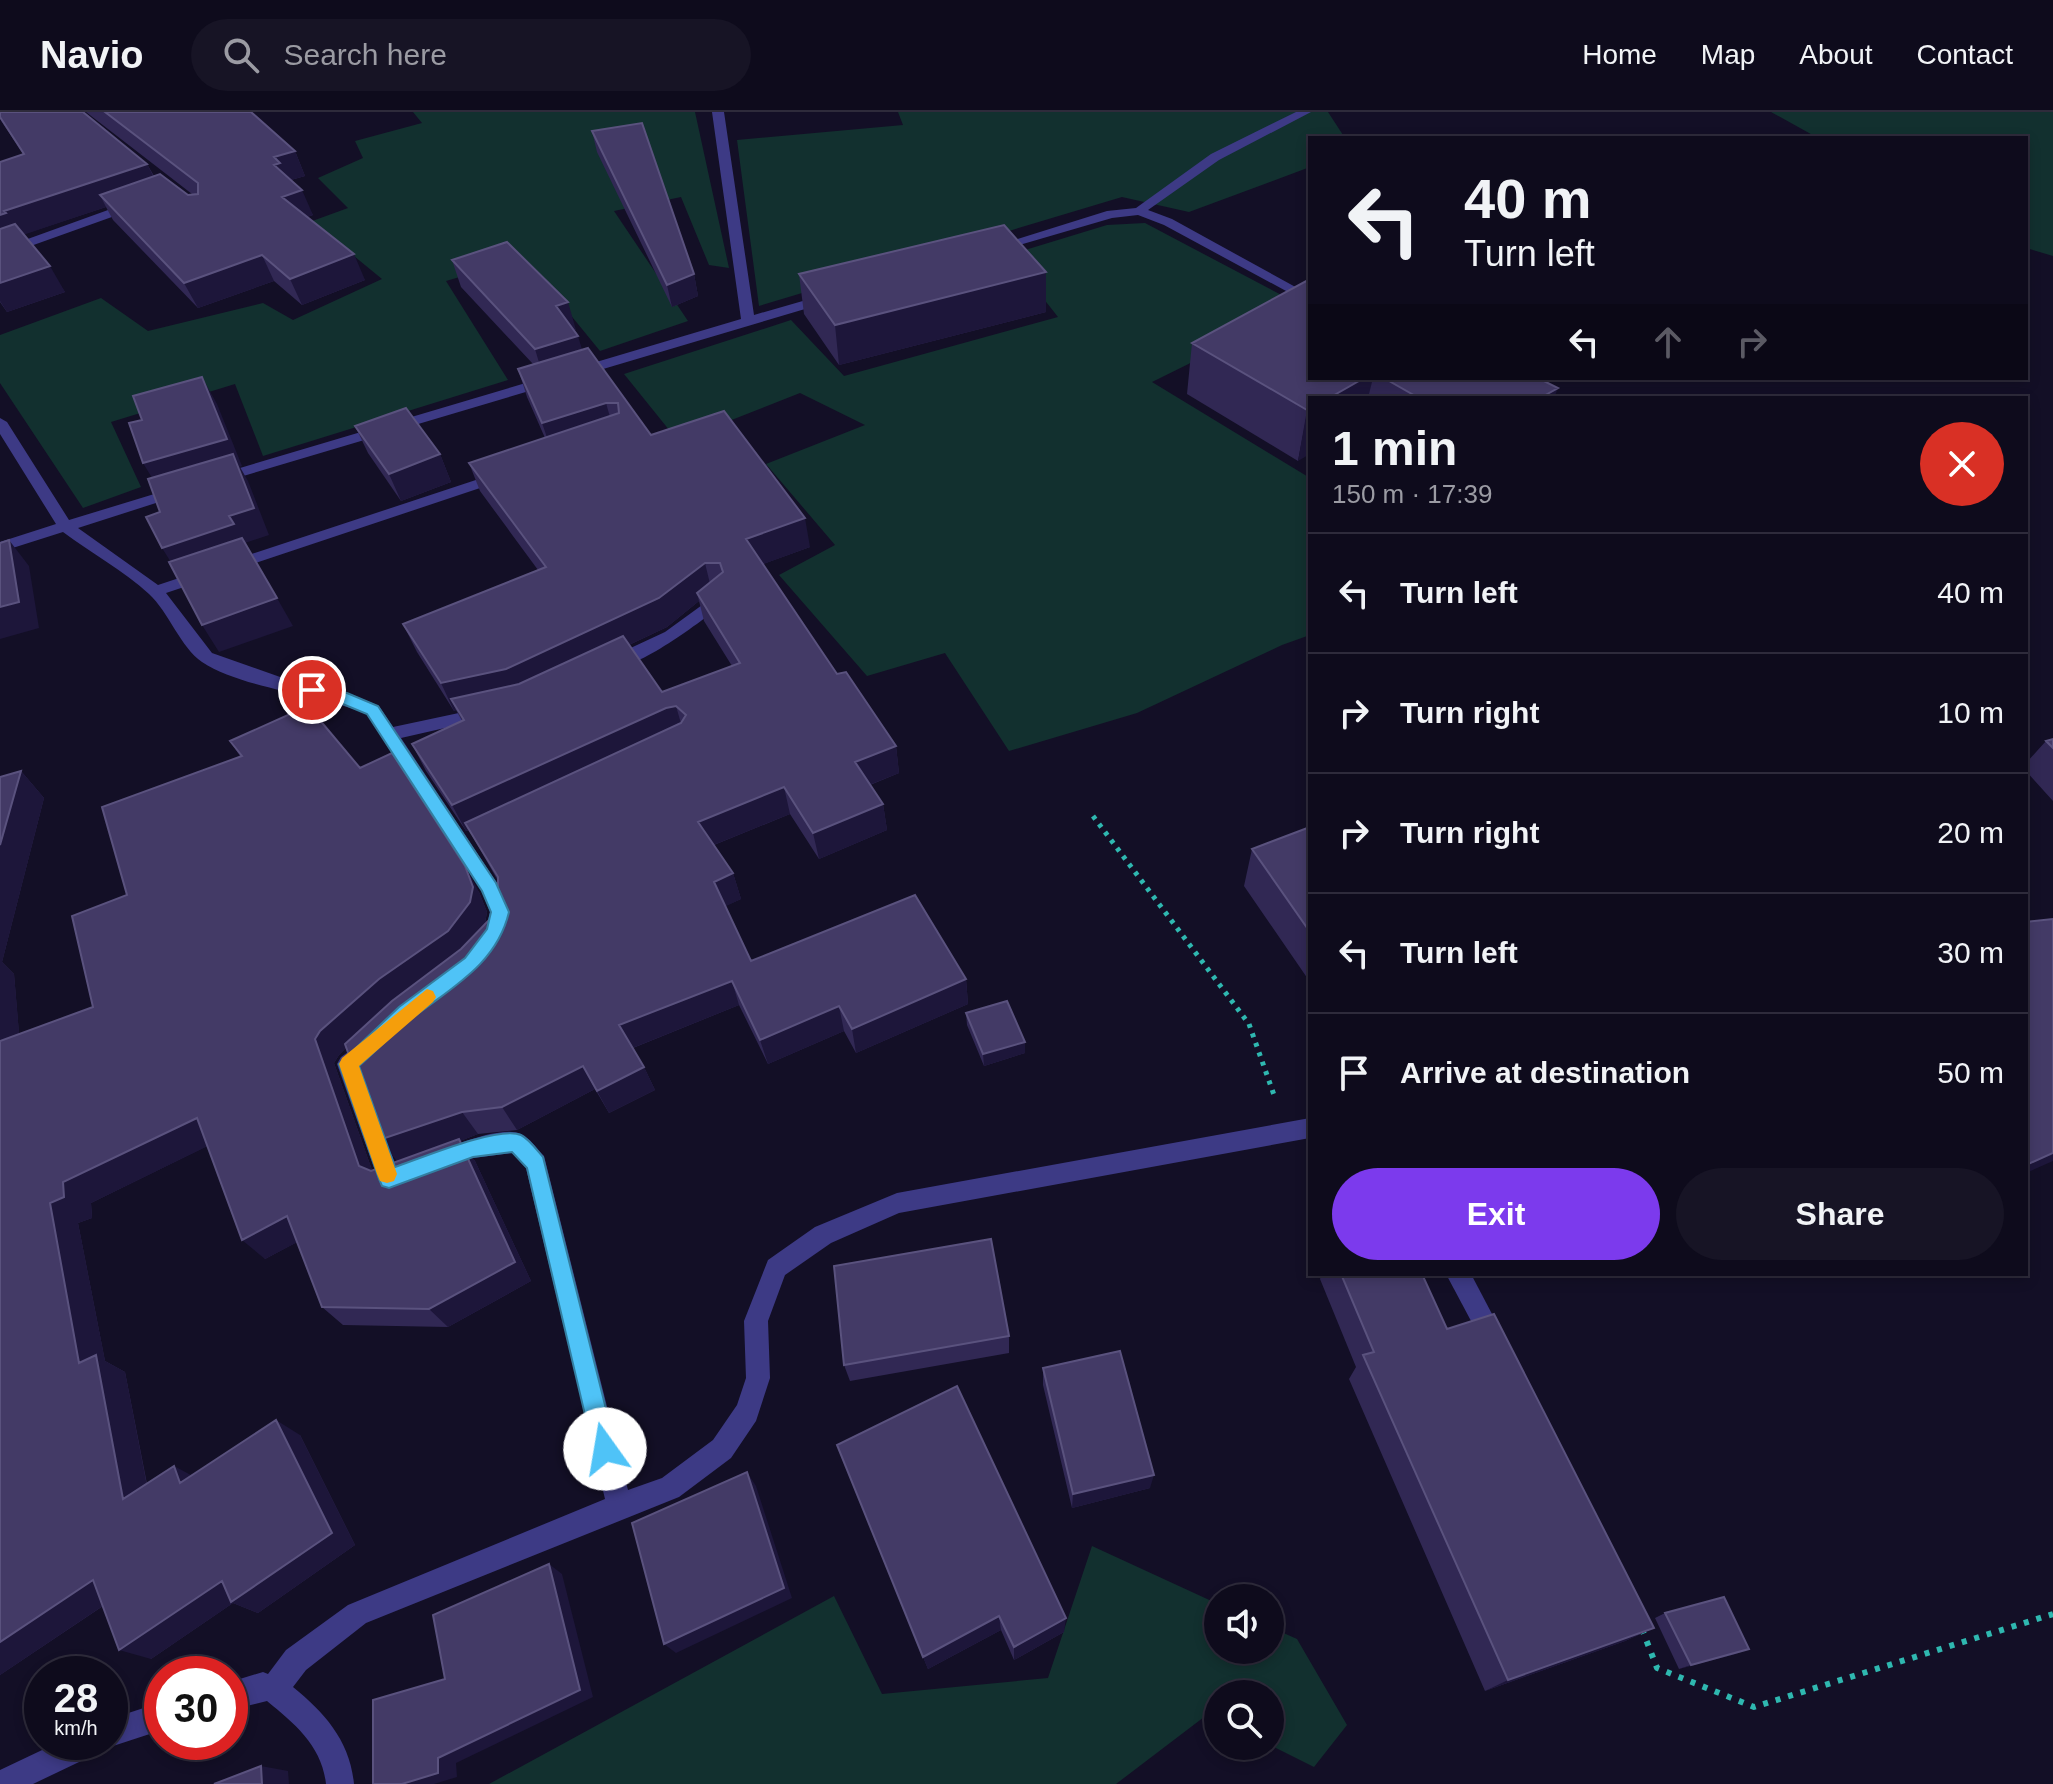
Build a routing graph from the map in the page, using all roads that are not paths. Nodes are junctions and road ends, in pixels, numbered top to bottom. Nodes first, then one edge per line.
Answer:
1 (718, 112) edge
2 (1305, 112) edge
3 (146, 201) edge
4 (1139, 211) junction
5 (0, 253) edge
6 (975, 254) edge
7 (838, 295) edge
8 (1308, 299) edge
9 (748, 322) junction
10 (0, 422) edge
11 (514, 472) edge
12 (65, 526) junction
13 (0, 547) edge
14 (156, 591) junction
15 (720, 598) edge
16 (592, 673) edge
17 (508, 709) edge
18 (389, 734) junction
19 (488, 942) edge
20 (384, 1033) edge
21 (1308, 1129) edge
22 (1459, 1276) edge
23 (1503, 1356) edge
24 (619, 1506) junction
25 (274, 1689) junction
26 (248, 1691) edge
27 (52, 1760) edge
28 (2, 1784) edge
29 (340, 1784) edge

1 - 9 street
2 - 4 street
3 - 5 street
4 - 6 street
4 - 8 street
7 - 9 street
9 - 12 street
10 - 12 street
11 - 14 street
12 - 13 street
12 - 14 street
14 - 18 street
15 - 16 street
17 - 18 street
18 - 19 street
20 - 24 street
21 - 24 street
22 - 23 street
24 - 25 street
25 - 26 street
25 - 29 street
27 - 28 street

